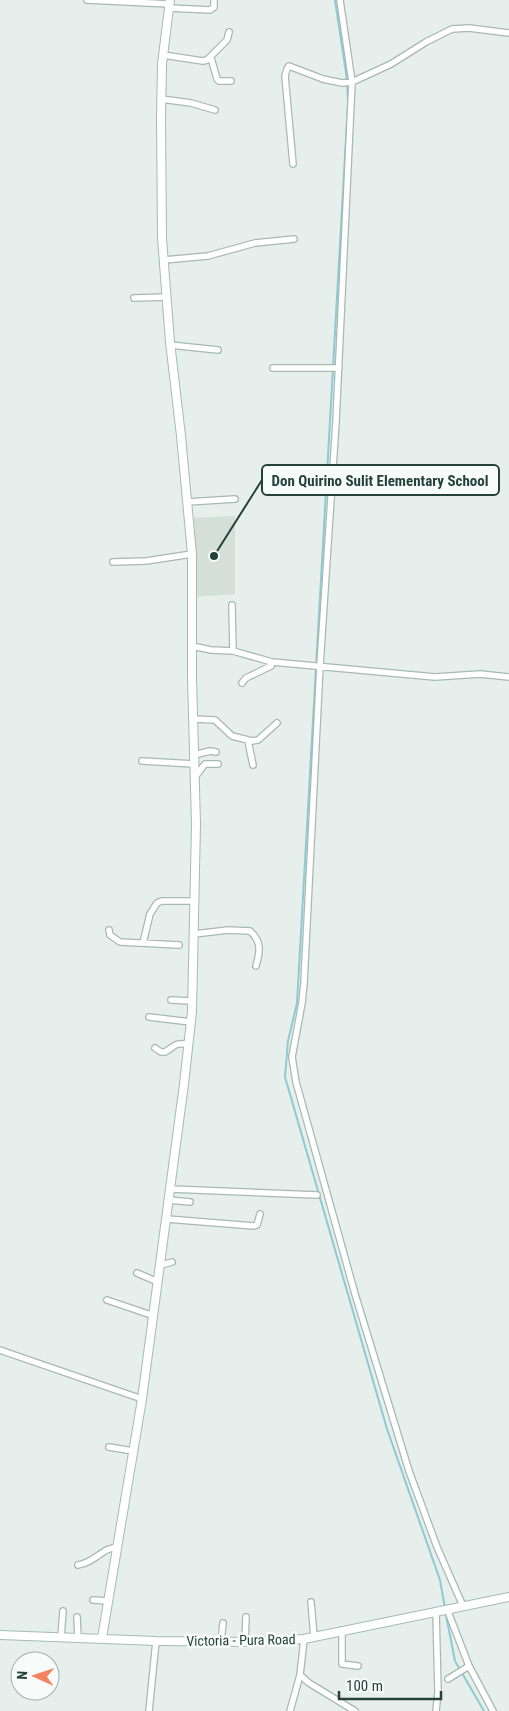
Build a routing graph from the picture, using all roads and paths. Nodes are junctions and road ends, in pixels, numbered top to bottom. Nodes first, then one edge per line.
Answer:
1 (87, 0) edge
2 (214, 0) edge
3 (340, 0) edge
4 (169, 4) edge
5 (229, 32) dead end
6 (509, 33) edge
7 (163, 55) junction
8 (211, 58) junction
9 (231, 81) dead end
10 (352, 82) junction
11 (161, 99) junction
12 (215, 110) dead end
13 (293, 164) dead end
14 (294, 239) dead end
15 (164, 260) junction
16 (167, 297) junction
17 (134, 298) dead end
18 (170, 345) junction
19 (218, 350) dead end
20 (273, 368) dead end
21 (338, 368) junction
22 (235, 499) dead end
23 (187, 502) junction
24 (192, 554) junction
25 (113, 562) dead end
26 (232, 606) dead end
27 (192, 646) junction
28 (233, 651) junction
29 (272, 662) junction
30 (320, 666) junction
31 (509, 677) edge
32 (242, 684) dead end
33 (193, 719) junction
34 (277, 723) dead end
35 (248, 740) junction
36 (216, 752) dead end
37 (194, 755) junction
38 (142, 761) dead end
39 (194, 764) junction
40 (218, 764) dead end
41 (253, 765) dead end
42 (195, 777) junction
43 (194, 901) junction
44 (109, 930) dead end
45 (194, 934) junction
46 (143, 944) junction
47 (179, 945) dead end
48 (256, 966) dead end
49 (171, 1000) dead end
50 (192, 1001) junction
51 (149, 1017) dead end
52 (192, 1022) junction
53 (189, 1044) junction
54 (155, 1048) dead end
55 (171, 1189) junction
56 (317, 1195) dead end
57 (169, 1200) junction
58 (190, 1202) dead end
59 (260, 1214) dead end
60 (167, 1219) junction
61 (172, 1262) dead end
62 (161, 1265) junction
63 (137, 1273) dead end
64 (158, 1282) junction
65 (107, 1300) dead end
66 (154, 1316) junction
67 (0, 1350) edge
68 (142, 1399) junction
69 (108, 1447) dead end
70 (133, 1451) junction
71 (117, 1547) junction
72 (78, 1565) dead end
73 (509, 1597) edge
74 (93, 1600) dead end
75 (108, 1601) junction
76 (311, 1602) dead end
77 (463, 1606) junction
78 (446, 1609) junction
79 (63, 1611) dead end
80 (436, 1611) junction
81 (77, 1617) dead end
82 (246, 1617) dead end
83 (223, 1623) dead end
84 (342, 1630) junction
85 (0, 1635) edge
86 (61, 1637) junction
87 (314, 1637) junction
88 (78, 1638) junction
89 (102, 1638) junction
90 (304, 1639) junction
91 (156, 1641) junction
92 (221, 1642) junction
93 (245, 1642) junction
94 (358, 1666) dead end
95 (470, 1666) junction
96 (300, 1675) junction
97 (448, 1679) dead end
98 (149, 1711) edge
99 (290, 1711) edge
100 (356, 1711) edge
101 (436, 1711) edge
102 (493, 1711) edge

1 - 4 street
2 - 4 street
3 - 10 street
4 - 7 street
5 - 8 street
6 - 10 street
7 - 8 street
7 - 11 street
8 - 9 street
10 - 13 street
10 - 21 street
11 - 12 street
11 - 15 street
14 - 15 street
15 - 16 street
16 - 17 street
16 - 18 street
18 - 19 street
18 - 23 street
20 - 21 street
21 - 30 street
22 - 23 street
23 - 24 street
24 - 25 street
24 - 27 street
26 - 28 street
27 - 28 street
27 - 33 street
28 - 29 street
29 - 30 street
29 - 32 street
30 - 31 street
30 - 77 street
33 - 35 street
33 - 37 street
34 - 35 street
35 - 41 street
36 - 37 street
37 - 39 street
38 - 39 street
39 - 42 street
40 - 42 street
42 - 43 street
43 - 45 street
43 - 46 street
44 - 46 street
45 - 48 street
45 - 50 street
46 - 47 street
49 - 50 street
50 - 52 street
51 - 52 street
52 - 53 street
53 - 54 street
53 - 55 street
55 - 56 street
55 - 57 street
57 - 58 street
57 - 60 street
59 - 60 street
60 - 62 street
61 - 62 street
62 - 64 street
63 - 64 street
64 - 66 street
65 - 66 street
66 - 68 street
67 - 68 street
68 - 70 street
69 - 70 street
70 - 71 street
71 - 72 street
71 - 75 street
73 - 77 street, Victoria - Pura Road
74 - 75 street
75 - 89 street
76 - 87 street
77 - 78 street, Victoria - Pura Road
78 - 80 street, Victoria - Pura Road
78 - 95 street
79 - 86 street
80 - 84 street, Victoria - Pura Road
80 - 101 street
81 - 88 street
82 - 93 street
83 - 92 street
84 - 87 street, Victoria - Pura Road
84 - 94 street
85 - 86 street, Victoria - Pura Road
86 - 88 street, Victoria - Pura Road
87 - 90 street, Victoria - Pura Road
88 - 89 street, Victoria - Pura Road
89 - 91 street, Victoria - Pura Road
90 - 93 street, Victoria - Pura Road
90 - 96 street
91 - 92 street, Victoria - Pura Road
91 - 98 street
92 - 93 street, Victoria - Pura Road
95 - 97 street
95 - 102 street
96 - 99 street
96 - 100 street

